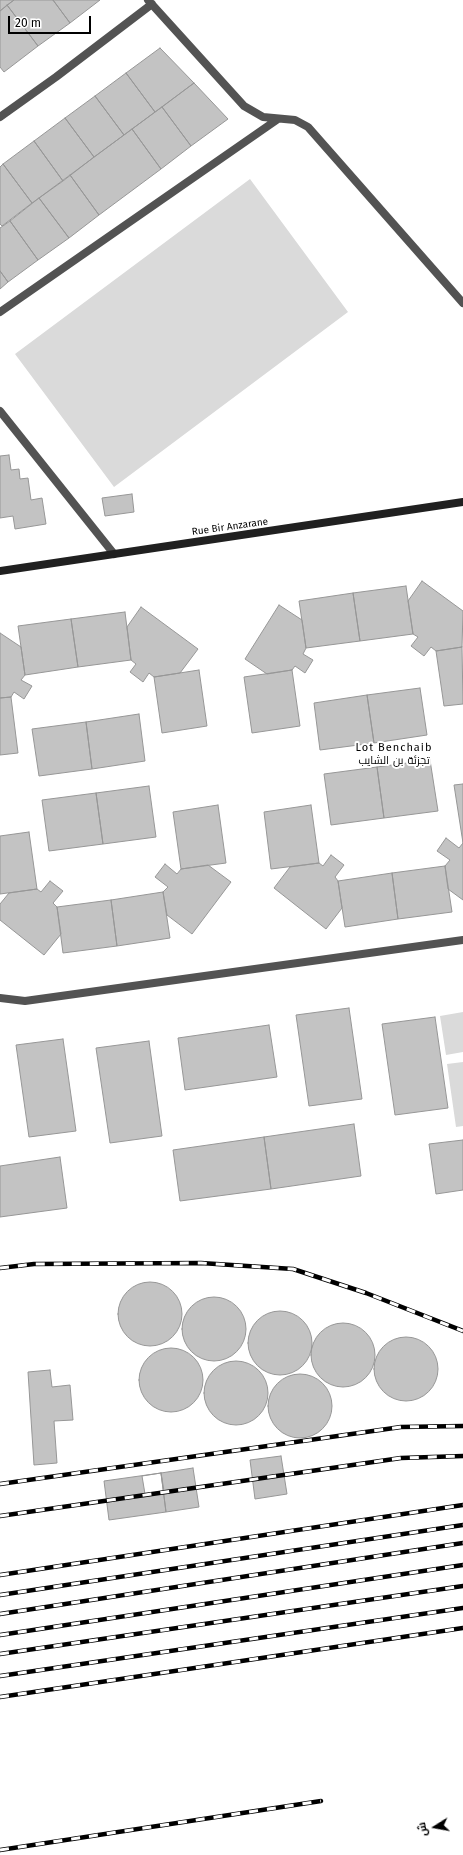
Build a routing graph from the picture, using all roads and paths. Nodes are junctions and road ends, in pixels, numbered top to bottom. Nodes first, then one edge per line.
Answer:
1 (150, 2) edge
2 (0, 117) edge
3 (278, 120) junction
4 (463, 303) edge
5 (0, 312) edge
6 (0, 411) edge
7 (463, 502) edge
8 (114, 554) junction
9 (0, 571) edge
10 (463, 940) edge
11 (0, 998) edge

1 - 2 street
1 - 3 street
3 - 4 street
3 - 5 street
6 - 8 street
7 - 8 street, Rue Bir Anzarane
8 - 9 street, Rue Bir Anzarane
10 - 11 street

